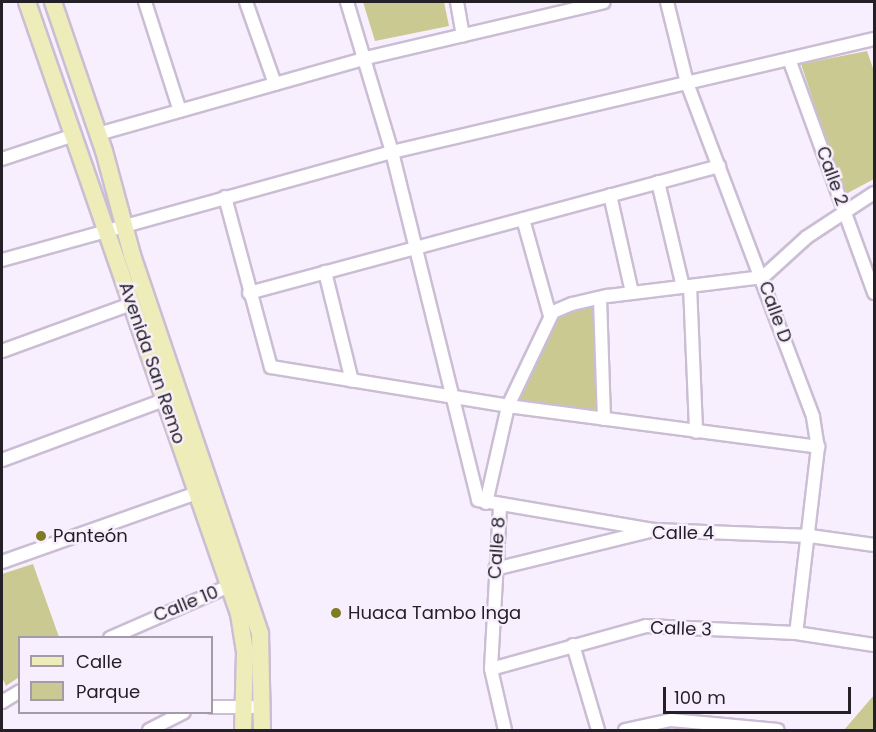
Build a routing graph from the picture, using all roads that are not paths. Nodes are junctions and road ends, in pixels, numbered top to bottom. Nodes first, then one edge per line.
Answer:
1 (27, 2) edge
2 (53, 2) edge
3 (145, 2) edge
4 (246, 2) edge
5 (347, 2) edge
6 (457, 2) edge
7 (604, 2) edge
8 (667, 2) edge
9 (463, 35) junction
10 (874, 42) edge
11 (366, 58) junction
12 (789, 59) junction
13 (687, 83) junction
14 (275, 84) junction
15 (180, 111) junction
16 (98, 134) junction
17 (74, 135) junction
18 (392, 152) junction
19 (2, 159) edge
20 (718, 165) junction
21 (658, 182) junction
22 (874, 193) edge
23 (610, 195) junction
24 (225, 197) junction
25 (844, 211) junction
26 (523, 219) junction
27 (123, 224) junction
28 (104, 230) junction
29 (415, 248) junction
30 (2, 260) edge
31 (869, 263) edge
32 (325, 272) junction
33 (763, 277) junction
34 (686, 287) junction
35 (249, 293) junction
36 (632, 293) junction
37 (874, 293) edge
38 (600, 297) junction
39 (131, 304) junction
40 (550, 316) junction
41 (2, 351) edge
42 (352, 381) junction
43 (452, 398) junction
44 (164, 400) junction
45 (508, 406) junction
46 (604, 419) junction
47 (696, 432) junction
48 (818, 447) junction
49 (2, 460) edge
50 (197, 493) junction
51 (486, 503) junction
52 (500, 507) junction
53 (654, 530) junction
54 (810, 536) junction
55 (874, 545) edge
56 (2, 562) edge
57 (495, 569) junction
58 (229, 586) junction
59 (796, 633) junction
60 (115, 636) edge
61 (573, 645) junction
62 (874, 645) edge
63 (491, 669) junction
64 (18, 692) edge
65 (2, 701) edge
66 (213, 707) edge
67 (243, 707) junction
68 (262, 707) junction
69 (180, 714) edge
70 (149, 730) edge
71 (243, 730) edge
72 (262, 730) edge
73 (505, 730) edge
74 (598, 730) edge
75 (625, 730) edge
76 (778, 730) edge

1 - 17 main road, Avenida San Remo
2 - 16 main road, Avenida San Remo
3 - 15 street
4 - 14 street
5 - 11 street
6 - 9 street
7 - 9 street
8 - 13 street, Calle D
9 - 11 street
10 - 12 street
11 - 14 street
11 - 18 street
12 - 13 street
12 - 25 street, Calle 2
13 - 18 street
13 - 20 street, Calle D
14 - 15 street
15 - 16 street
16 - 27 main road, Avenida San Remo
17 - 19 street
17 - 28 main road, Avenida San Remo
18 - 24 street
18 - 29 street
20 - 21 street
20 - 33 street, Calle D
21 - 23 street
21 - 34 street
22 - 25 street
23 - 26 street
23 - 36 street
24 - 27 street
24 - 35 street
25 - 31 street, Calle 2
25 - 33 street
26 - 29 street
26 - 40 street
27 - 28 street
27 - 68 main road, Avenida San Remo
28 - 30 street
28 - 39 main road, Avenida San Remo
29 - 32 street
29 - 43 street
31 - 37 street, Calle 2
32 - 35 street
32 - 42 street
33 - 34 street
33 - 48 street, Calle D
34 - 36 street
34 - 47 street
35 - 42 street
36 - 38 street
38 - 40 street
38 - 46 street
39 - 41 street
39 - 44 main road, Avenida San Remo
40 - 45 street
42 - 43 street
43 - 45 street
43 - 51 street
44 - 49 street
44 - 50 main road, Avenida San Remo
45 - 46 street
45 - 51 street
46 - 47 street
47 - 48 street
48 - 54 street, Calle D
50 - 56 street
50 - 58 main road, Avenida San Remo
51 - 52 street
52 - 53 street
52 - 57 street, Calle 8
53 - 54 street, Calle 4
53 - 57 street, Calle 4
54 - 55 street, Calle 4
54 - 59 street, Calle D
57 - 63 street, Calle 8
58 - 60 street, Calle 10
58 - 67 main road, Avenida San Remo
59 - 61 street, Calle 3
59 - 62 street, Calle 3
61 - 63 street, Calle 3
61 - 74 street
63 - 73 street, Calle 8
64 - 65 street
66 - 67 street
67 - 68 street
67 - 71 main road, Avenida San Remo
68 - 72 main road, Avenida San Remo
69 - 70 street
75 - 76 street

